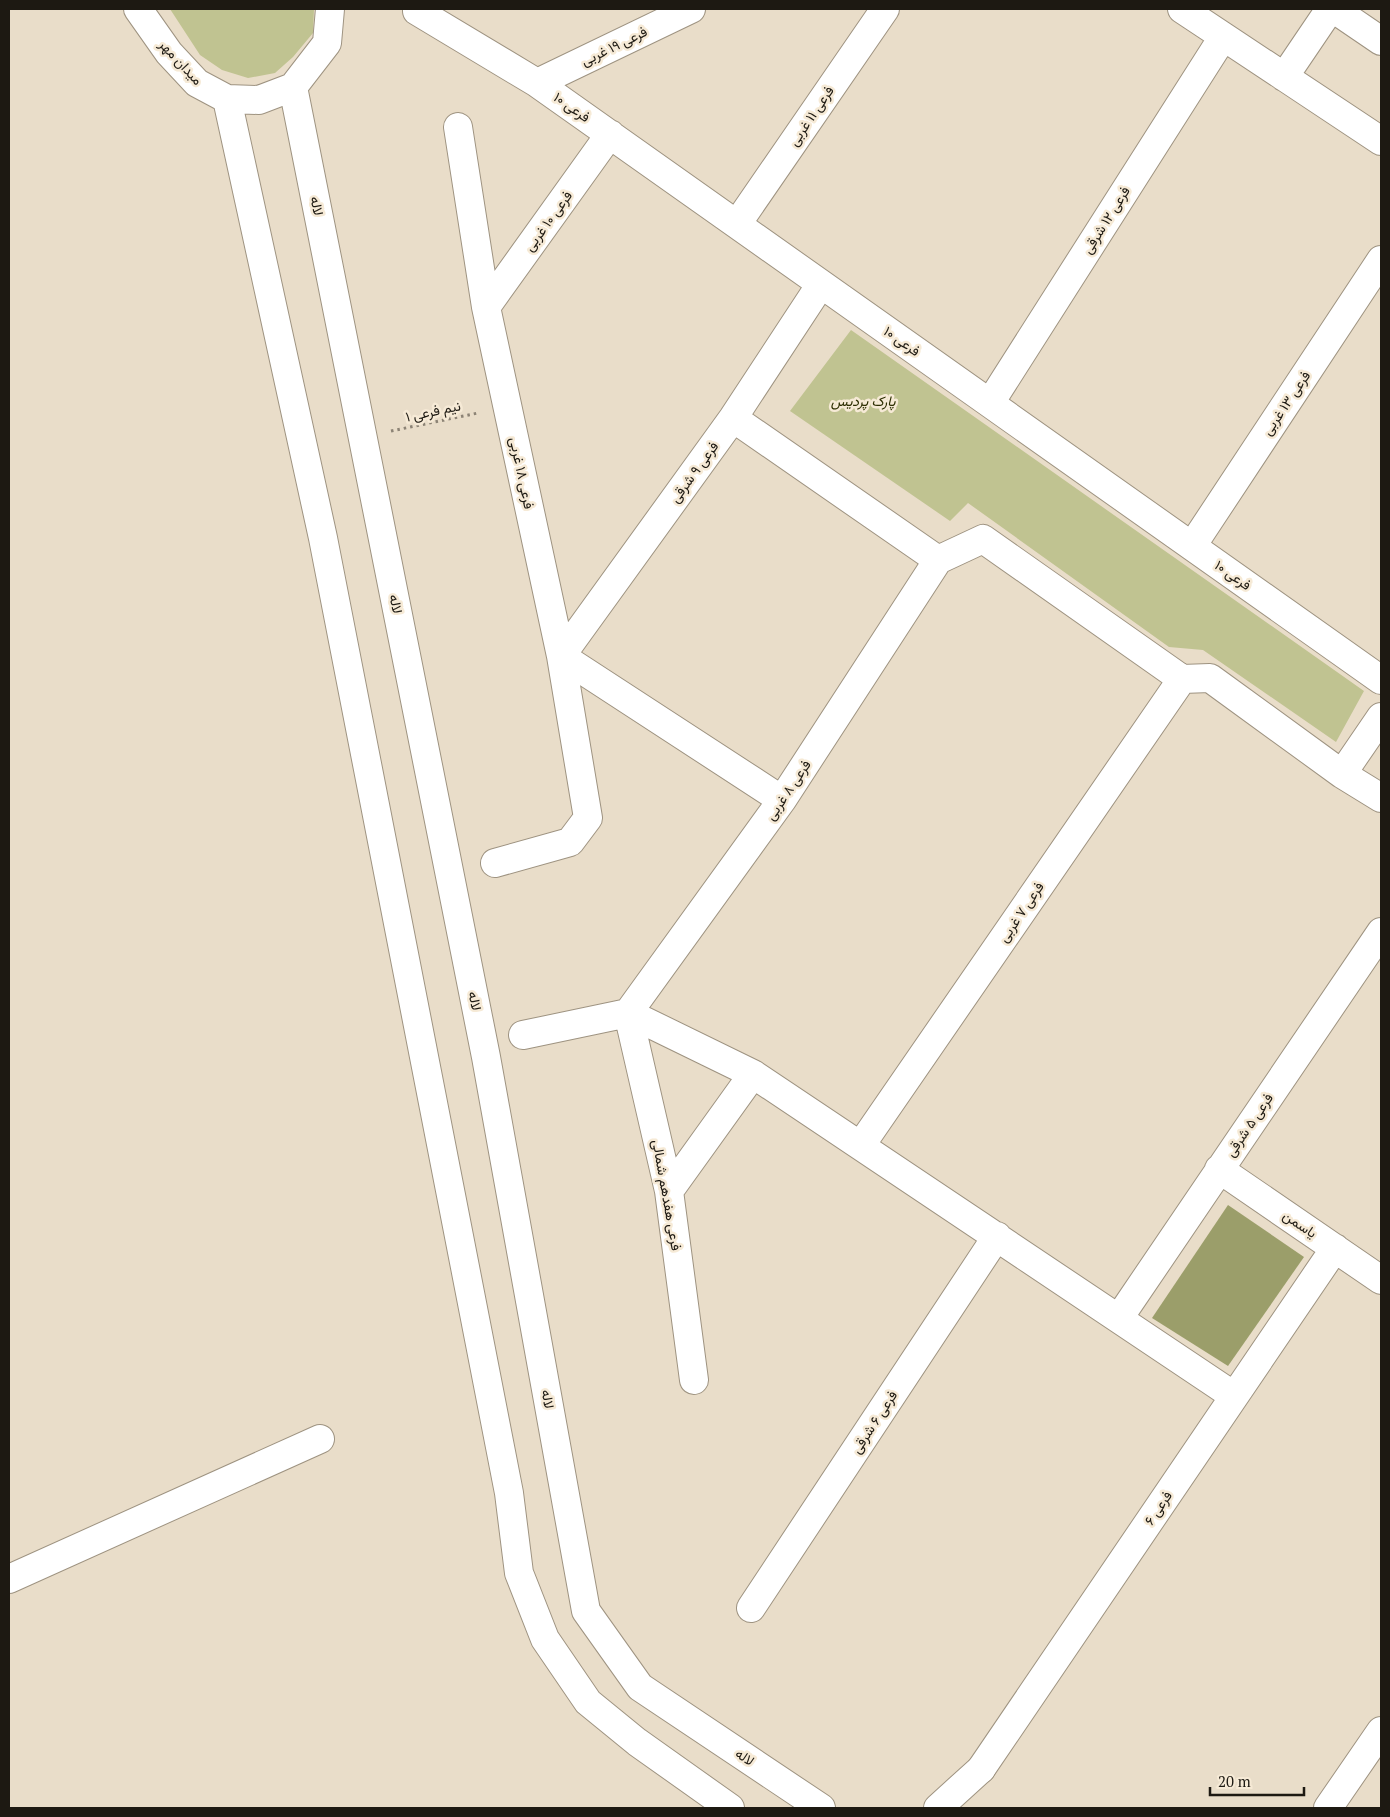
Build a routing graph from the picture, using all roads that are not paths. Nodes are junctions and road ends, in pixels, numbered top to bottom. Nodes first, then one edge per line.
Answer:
1 (138, 9) edge
2 (330, 9) edge
3 (691, 9) edge
4 (885, 9) edge
5 (1182, 9) edge
6 (1330, 9) edge
7 (1334, 9) edge
8 (418, 10) dead end
9 (1223, 37) junction
10 (1381, 41) edge
11 (1284, 77) junction
12 (537, 83) junction
13 (293, 87) junction
14 (227, 99) junction
15 (458, 127) dead end
16 (610, 134) junction
17 (1381, 141) edge
18 (737, 224) junction
19 (1381, 260) edge
20 (821, 284) junction
21 (486, 308) junction
22 (990, 403) junction
23 (733, 418) junction
24 (1192, 546) junction
25 (938, 560) junction
26 (561, 656) junction
27 (1182, 679) junction
28 (1381, 680) edge
29 (1381, 717) edge
30 (1342, 774) junction
31 (1381, 798) edge
32 (782, 800) junction
33 (495, 863) dead end
34 (1381, 932) edge
35 (628, 1012) junction
36 (523, 1035) dead end
37 (753, 1074) junction
38 (861, 1145) junction
39 (1219, 1169) junction
40 (669, 1190) junction
41 (997, 1236) junction
42 (1335, 1248) junction
43 (1381, 1280) edge
44 (1119, 1318) junction
45 (694, 1380) dead end
46 (1234, 1396) junction
47 (320, 1439) dead end
48 (9, 1578) edge
49 (751, 1608) dead end
50 (1381, 1731) edge
51 (981, 1769) junction
52 (730, 1808) edge
53 (821, 1808) edge
54 (938, 1808) edge
55 (968, 1808) edge
56 (1328, 1808) edge

1 - 14 street, میدان مهر
2 - 13 street
3 - 12 street, فرعی ۱۹ غربی
4 - 18 street, فرعی ۱۱ غربی
5 - 9 street
6 - 11 street
7 - 10 street
8 - 12 street, فرعی ۱۰
9 - 11 street
9 - 22 street, فرعی ۱۲ شرقی
11 - 17 street
12 - 16 street, فرعی ۱۰
13 - 14 street, میدان مهر
13 - 53 street, لاله
14 - 52 street
15 - 21 street, فرعی ۱۸ غربی
16 - 18 street, فرعی ۱۰
16 - 21 street, فرعی ۱۰ غربی
18 - 20 street, فرعی ۱۰
19 - 24 street, فرعی ۱۳ غربی
20 - 22 street, فرعی ۱۰
20 - 23 street, فرعی ۹ شرقی
21 - 26 street, فرعی ۱۸ غربی
22 - 24 street, فرعی ۱۰
23 - 25 street
23 - 26 street, فرعی ۹ شرقی
24 - 28 street, فرعی ۱۰
25 - 27 street
25 - 32 street, فرعی ۸ غربی
26 - 32 street
26 - 33 street, فرعی ۱۸ غربی
27 - 30 street
27 - 38 street, فرعی ۷ غربی
29 - 30 street
30 - 31 street
32 - 35 street, فرعی ۸ غربی
34 - 39 street, فرعی ۵ شرقی
35 - 36 street
35 - 37 street
35 - 40 street, فرعی هفدهم شمالی
37 - 38 street
37 - 40 street
38 - 41 street
39 - 42 street, یاسمن
39 - 44 street, فرعی ۵ شرقی
40 - 45 street, فرعی هفدهم شمالی
41 - 44 street
41 - 49 street, فرعی ۶ شرقی
42 - 43 street, یاسمن
42 - 46 street, فرعی ۶
44 - 46 street
46 - 51 street, فرعی ۶
47 - 48 street
50 - 56 street
51 - 54 street
51 - 55 street

